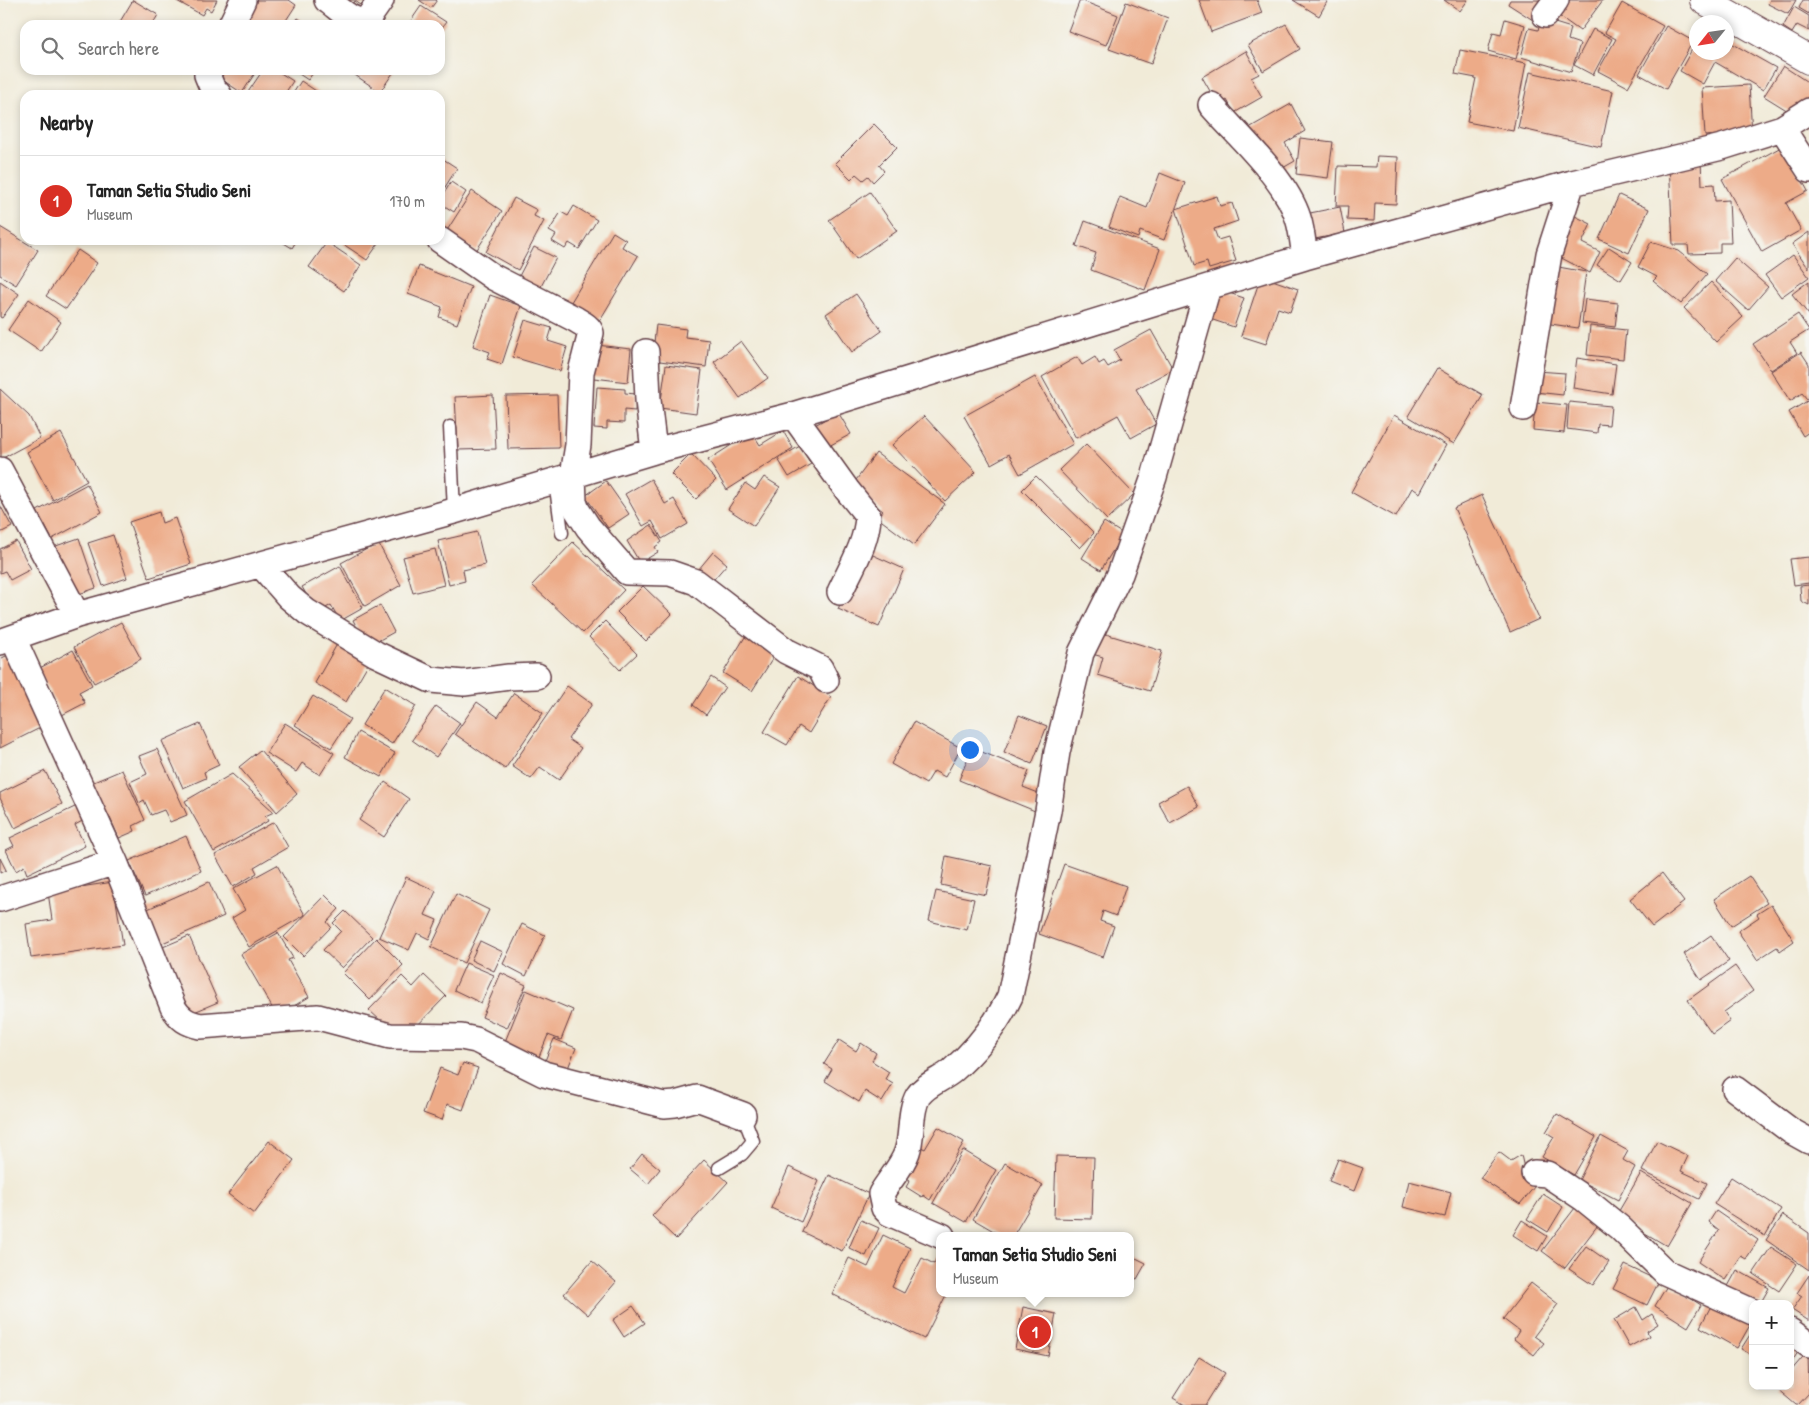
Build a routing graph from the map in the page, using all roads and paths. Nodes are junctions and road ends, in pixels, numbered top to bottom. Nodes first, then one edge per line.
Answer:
1 (243, 0) edge
2 (327, 0) edge
3 (381, 0) edge
4 (1704, 0) edge
5 (233, 20) edge
6 (354, 20) edge
7 (367, 20) edge
8 (1809, 60) edge
9 (207, 75) edge
10 (214, 90) edge
11 (1211, 105) dead end
12 (1809, 111) edge
13 (1782, 128) junction
14 (1809, 170) edge
15 (1572, 183) junction
16 (445, 243) edge
17 (1305, 256) junction
18 (1208, 287) junction
19 (646, 352) dead end
20 (1523, 408) dead end
21 (793, 415) junction
22 (450, 427) dead end
23 (654, 451) junction
24 (0, 470) edge
25 (564, 478) junction
26 (454, 511) junction
27 (562, 533) dead end
28 (261, 565) junction
29 (840, 592) dead end
30 (77, 615) junction
31 (7, 640) edge
32 (537, 676) dead end
33 (826, 680) dead end
34 (115, 862) junction
35 (0, 898) edge
36 (1734, 1089) dead end
37 (743, 1115) joint
38 (1809, 1141) edge
39 (719, 1168) dead end
40 (1534, 1173) dead end
41 (936, 1233) edge
42 (1749, 1310) edge
43 (1794, 1334) edge
44 (1809, 1345) edge

1 - 5 street
2 - 6 street
3 - 7 street
4 - 8 street
9 - 10 street
11 - 17 street
12 - 13 street
13 - 14 street
13 - 15 street
15 - 17 street
15 - 20 street
16 - 25 street
17 - 18 street
18 - 21 street
18 - 41 street
19 - 23 street
21 - 23 street
21 - 29 street
22 - 26 lane
23 - 25 street
24 - 30 street
25 - 26 street
25 - 27 lane
25 - 33 street
26 - 28 street
28 - 30 street
28 - 32 street
30 - 31 street
31 - 34 street
34 - 35 street
34 - 37 street
36 - 38 street
37 - 39 lane
40 - 42 street
43 - 44 street

